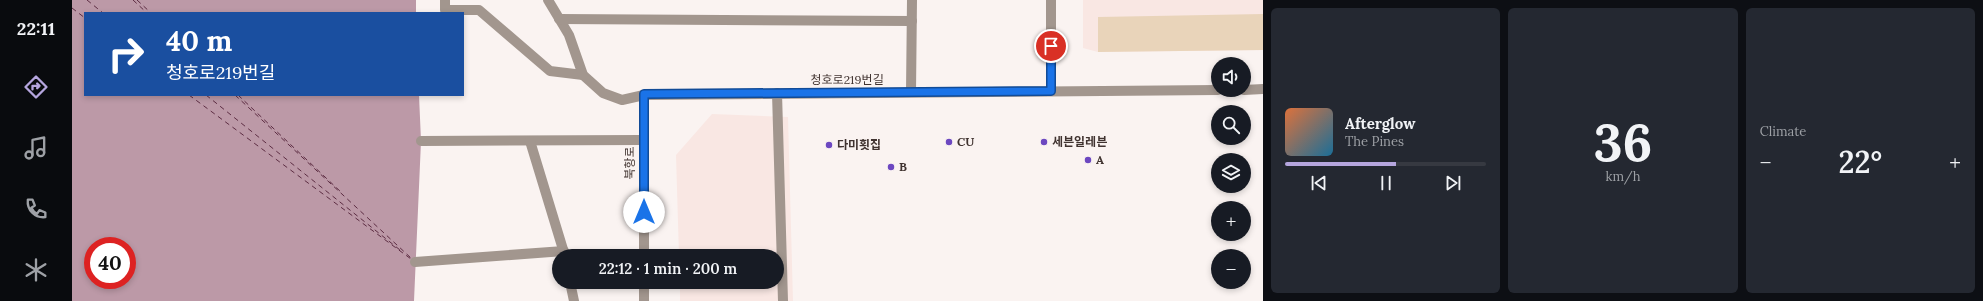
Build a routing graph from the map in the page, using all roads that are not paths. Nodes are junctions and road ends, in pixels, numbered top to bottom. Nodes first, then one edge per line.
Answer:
1 (445, 0) edge
2 (548, 0) edge
3 (912, 0) edge
4 (1052, 0) edge
5 (559, 19) junction
6 (912, 21) junction
7 (583, 75) junction
8 (1211, 90) edge
9 (1251, 90) edge
10 (1263, 90) edge
11 (1051, 91) junction
12 (911, 92) junction
13 (778, 93) junction
14 (644, 94) junction
15 (643, 140) junction
16 (421, 141) dead end
17 (530, 141) junction
18 (562, 249) edge
19 (644, 249) edge
20 (552, 255) edge
21 (415, 262) dead end
22 (571, 289) edge
23 (644, 289) edge
24 (574, 301) edge
25 (644, 301) edge
26 (783, 301) edge

1 - 7 street
2 - 5 street
3 - 6 street
4 - 11 street
5 - 6 street
5 - 7 street
6 - 12 street
7 - 14 street, 청호로219번길
8 - 11 street, 청호로219번길
9 - 10 street
11 - 12 street, 청호로219번길
12 - 13 street, 청호로219번길
13 - 14 street, 청호로219번길
13 - 26 street
14 - 15 street, 북항로
15 - 17 street
15 - 19 street, 북항로
16 - 17 street
17 - 18 street
20 - 21 street
22 - 24 street
23 - 25 street

